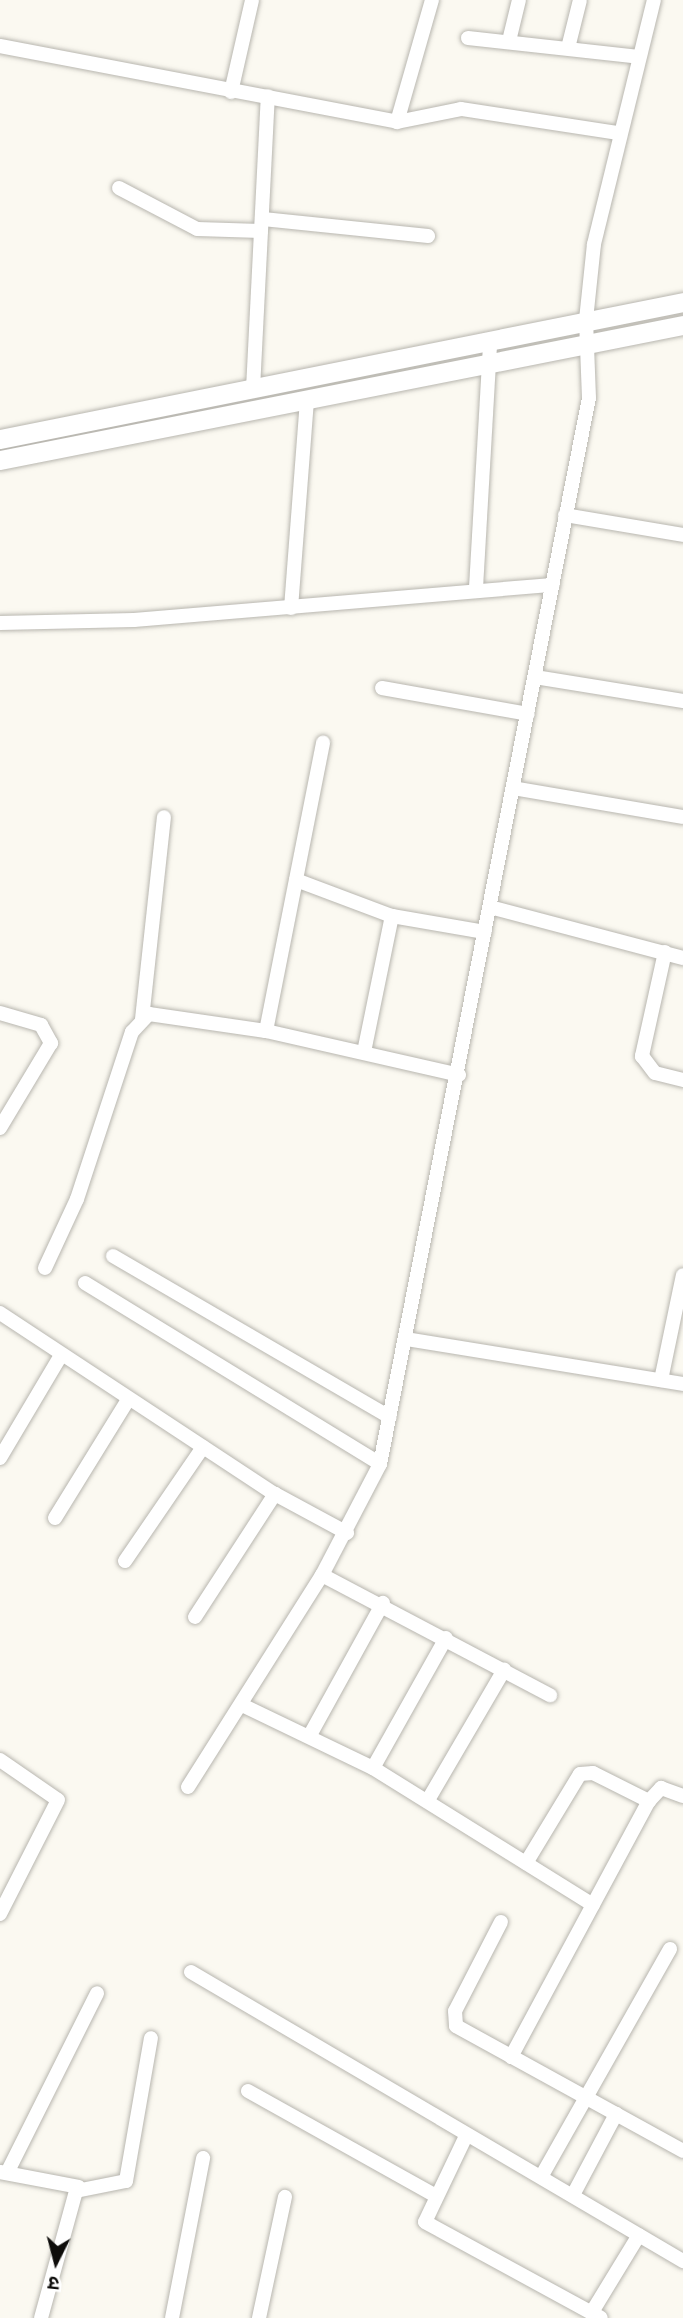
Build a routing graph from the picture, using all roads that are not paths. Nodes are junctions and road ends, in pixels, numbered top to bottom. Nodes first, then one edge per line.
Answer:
1 (252, 0) edge
2 (432, 0) edge
3 (519, 0) edge
4 (580, 0) edge
5 (654, 0) edge
6 (468, 38) dead end
7 (509, 41) junction
8 (0, 46) edge
9 (568, 47) junction
10 (639, 57) junction
11 (231, 92) junction
12 (268, 96) junction
13 (397, 122) junction
14 (618, 133) junction
15 (119, 188) dead end
16 (262, 225) junction
17 (428, 236) dead end
18 (683, 302) edge
19 (586, 320) junction
20 (683, 325) edge
21 (491, 343) junction
22 (589, 344) junction
23 (489, 365) junction
24 (253, 389) junction
25 (306, 400) junction
26 (0, 439) edge
27 (0, 460) edge
28 (565, 515) junction
29 (683, 535) edge
30 (552, 585) junction
31 (476, 588) junction
32 (291, 608) junction
33 (0, 623) edge
34 (535, 677) junction
35 (382, 688) dead end
36 (683, 701) edge
37 (528, 714) junction
38 (323, 743) dead end
39 (513, 788) junction
40 (164, 817) dead end
41 (683, 817) edge
42 (296, 880) junction
43 (490, 907) junction
44 (392, 916) junction
45 (485, 932) junction
46 (665, 952) junction
47 (683, 958) edge
48 (0, 1013) edge
49 (142, 1019) junction
50 (266, 1031) junction
51 (364, 1052) junction
52 (459, 1075) junction
53 (683, 1080) edge
54 (0, 1128) edge
55 (113, 1256) dead end
56 (45, 1268) dead end
57 (683, 1275) edge
58 (85, 1283) dead end
59 (1, 1315) edge
60 (406, 1339) junction
61 (61, 1357) junction
62 (661, 1380) junction
63 (683, 1384) edge
64 (128, 1400) junction
65 (390, 1417) junction
66 (203, 1447) junction
67 (0, 1458) edge
68 (380, 1464) junction
69 (275, 1494) junction
70 (55, 1518) dead end
71 (347, 1533) junction
72 (125, 1561) dead end
73 (323, 1575) junction
74 (383, 1603) junction
75 (195, 1617) dead end
76 (446, 1637) junction
77 (504, 1670) junction
78 (550, 1695) dead end
79 (242, 1705) junction
80 (310, 1735) junction
81 (0, 1760) edge
82 (373, 1768) junction
83 (188, 1787) dead end
84 (683, 1796) edge
85 (429, 1800) junction
86 (649, 1801) junction
87 (526, 1863) junction
88 (593, 1905) junction
89 (0, 1914) edge
90 (501, 1922) dead end
91 (670, 1950) dead end
92 (191, 1972) dead end
93 (97, 1993) dead end
94 (151, 2038) dead end
95 (511, 2057) junction
96 (248, 2091) dead end
97 (585, 2097) junction
98 (616, 2114) junction
99 (466, 2136) junction
100 (681, 2144) edge
101 (203, 2158) dead end
102 (4, 2173) edge
103 (541, 2177) junction
104 (79, 2187) junction
105 (434, 2195) junction
106 (573, 2195) junction
107 (285, 2197) dead end
108 (639, 2235) junction
109 (683, 2261) edge
110 (596, 2315) edge
111 (41, 2318) edge
112 (172, 2318) edge
113 (259, 2318) edge

1 - 11 street
2 - 13 street
3 - 7 street
4 - 9 street
5 - 10 street
6 - 7 street
7 - 9 street
8 - 11 street
9 - 10 street
10 - 14 street
11 - 12 street
12 - 13 street
12 - 16 street
13 - 14 street
14 - 19 street
15 - 16 street
16 - 17 street
16 - 24 street
18 - 19 main road
19 - 21 main road
19 - 22 street
20 - 22 main road
21 - 23 street
21 - 24 main road
22 - 23 main road
22 - 28 street
23 - 25 main road
23 - 31 street
24 - 26 main road
25 - 27 main road
25 - 32 street
28 - 29 street
28 - 30 street
30 - 31 street
30 - 34 street
31 - 32 street
32 - 33 street
34 - 36 street
34 - 37 street
35 - 37 street
37 - 39 street
38 - 42 street
39 - 41 street
39 - 43 street
40 - 49 street
42 - 44 street
42 - 50 street
43 - 45 street
43 - 46 street
44 - 45 street
44 - 51 street
45 - 52 street
46 - 47 street
46 - 53 street
48 - 54 street
49 - 50 street
49 - 56 street
50 - 51 street
51 - 52 street
52 - 60 street
55 - 65 street
57 - 62 street
58 - 68 street
59 - 61 street
60 - 62 street
60 - 65 street
61 - 64 street
61 - 67 street
62 - 63 street
64 - 66 street
64 - 70 street
65 - 68 street
66 - 69 street
66 - 72 street
68 - 71 street
69 - 71 street
69 - 75 street
71 - 73 street
73 - 74 street
73 - 79 street
74 - 76 street
74 - 80 street
76 - 77 street
76 - 82 street
77 - 78 street
77 - 85 street
79 - 80 street
79 - 83 street
80 - 82 street
81 - 89 street
82 - 85 street
84 - 86 street
85 - 87 street
86 - 87 street
86 - 88 street
87 - 88 street
88 - 95 street
90 - 95 street
91 - 97 street
92 - 99 street
93 - 102 street
94 - 104 street
95 - 97 street
96 - 105 street
97 - 98 street
97 - 103 street
98 - 100 street
98 - 106 street
99 - 103 street
99 - 105 street
101 - 112 street
102 - 104 street
103 - 106 street
104 - 111 street
105 - 110 street
106 - 108 street
107 - 113 street
108 - 109 street
108 - 110 street

